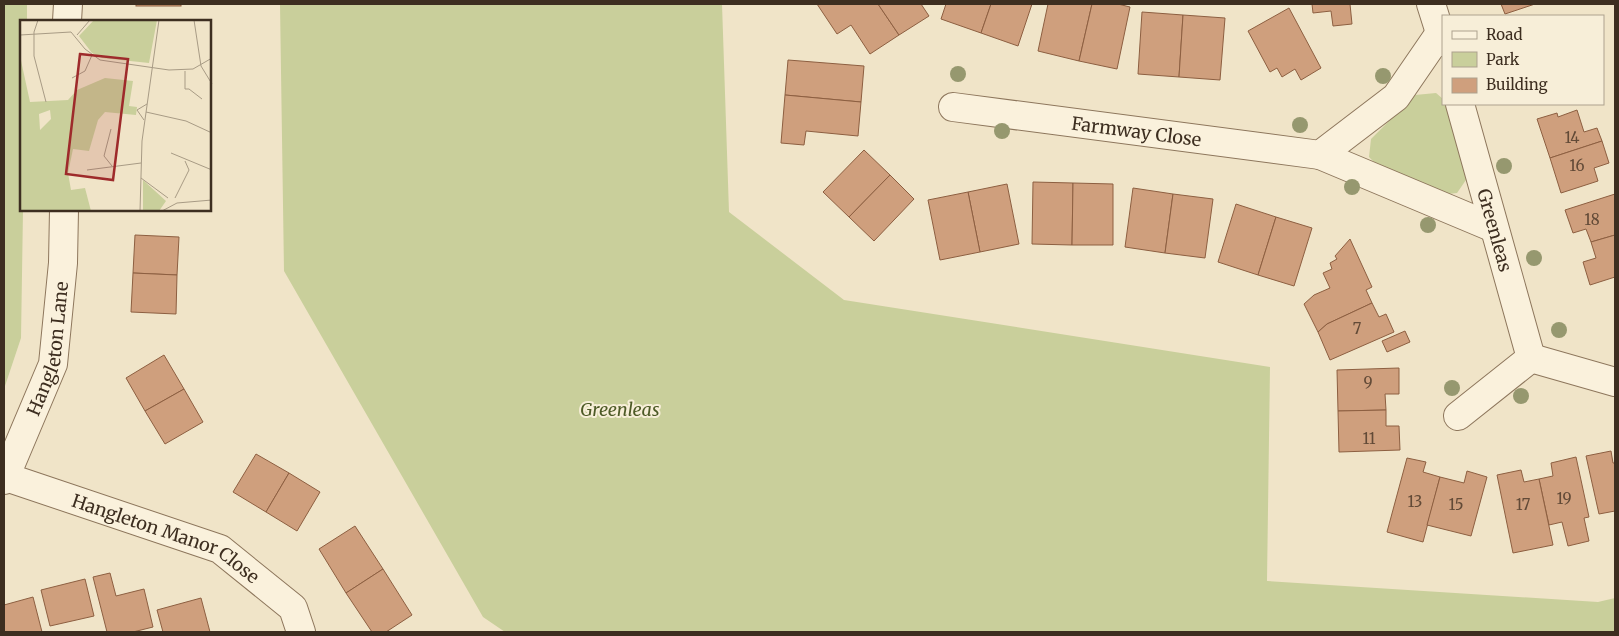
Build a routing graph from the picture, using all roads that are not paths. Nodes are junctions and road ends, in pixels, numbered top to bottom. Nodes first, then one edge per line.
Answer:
1 (68, 4) edge
2 (1430, 4) edge
3 (68, 20) edge
4 (1441, 38) edge
5 (1460, 105) edge
6 (953, 107) dead end
7 (1320, 155) junction
8 (64, 211) edge
9 (1494, 228) junction
10 (1531, 358) junction
11 (1615, 382) edge
12 (1458, 416) dead end
13 (5, 478) edge
14 (301, 632) edge

1 - 3 street
2 - 4 street
4 - 7 street
5 - 9 street, Greenleas
6 - 7 street, Farmway Close
7 - 9 street, Farmway Close
8 - 13 street, Hangleton Lane
9 - 10 street, Greenleas
10 - 11 street
10 - 12 street
13 - 14 street, Hangleton Manor Close

